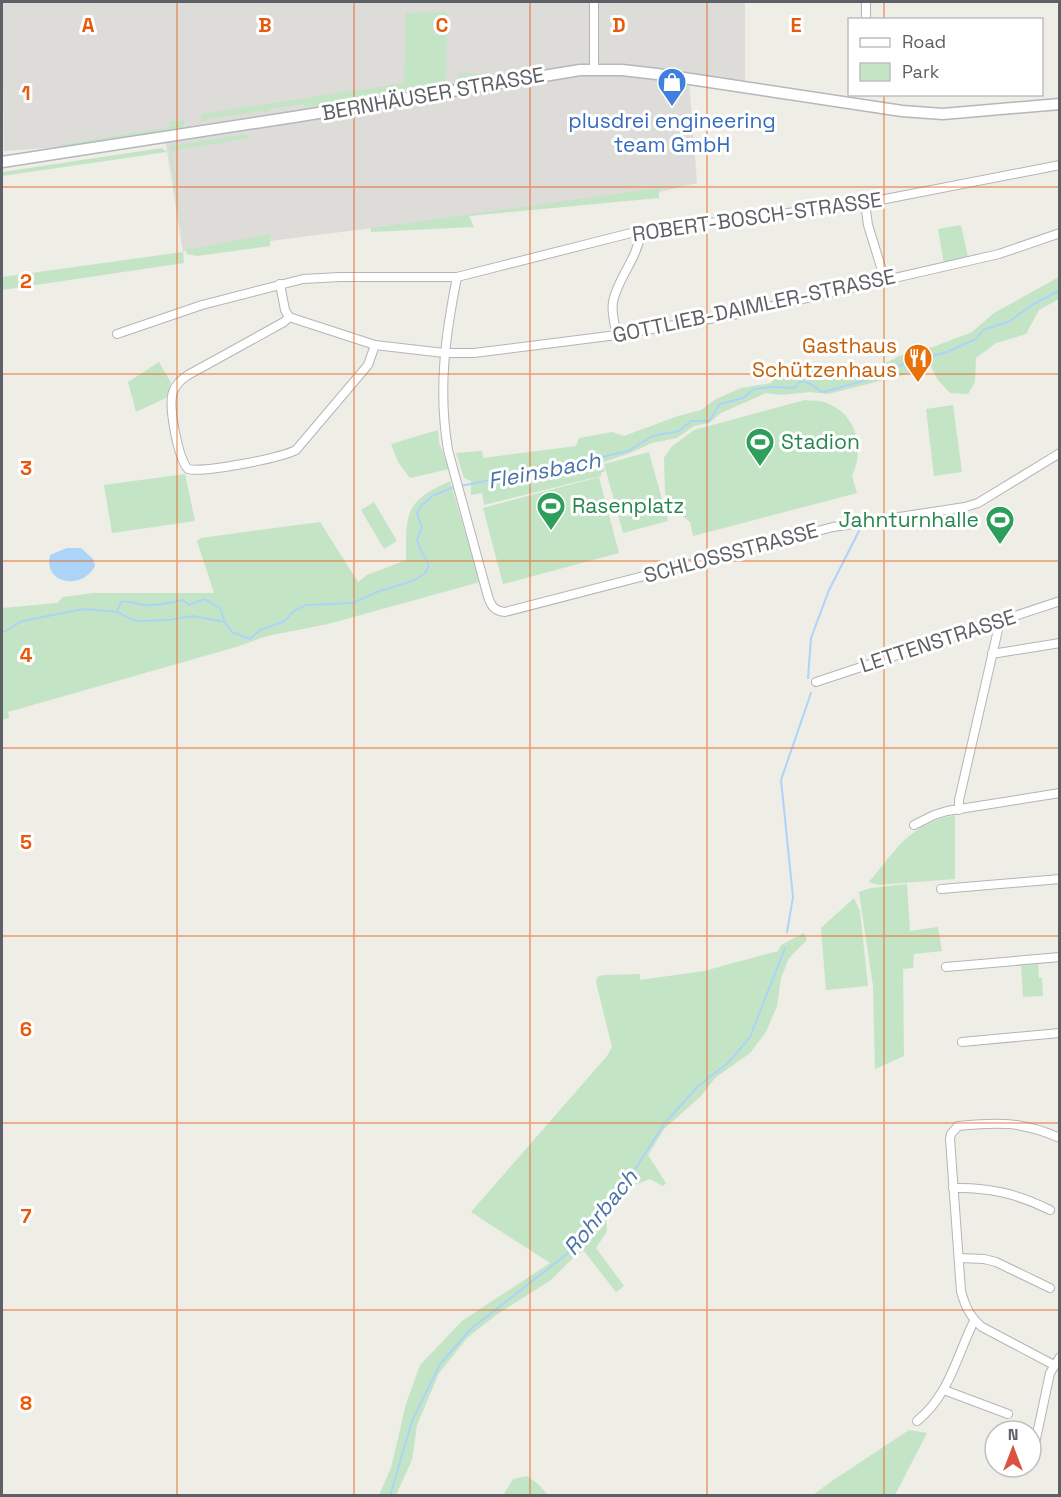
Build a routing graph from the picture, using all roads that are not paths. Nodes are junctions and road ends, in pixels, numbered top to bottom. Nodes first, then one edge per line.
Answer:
1 (594, 2) edge
2 (866, 2) edge
3 (866, 18) edge
4 (594, 69) junction
5 (865, 100) edge
6 (1059, 105) edge
7 (2, 162) edge
8 (1059, 165) edge
9 (865, 203) junction
10 (640, 232) junction
11 (1059, 233) edge
12 (456, 277) junction
13 (885, 280) junction
14 (280, 284) junction
15 (289, 317) junction
16 (117, 333) dead end
17 (617, 335) junction
18 (375, 345) junction
19 (444, 353) junction
20 (1059, 453) edge
21 (1059, 601) edge
22 (1000, 621) junction
23 (1059, 645) edge
24 (992, 654) junction
25 (816, 682) dead end
26 (1059, 793) edge
27 (959, 810) junction
28 (914, 825) dead end
29 (1059, 879) edge
30 (941, 889) dead end
31 (1059, 957) edge
32 (946, 967) dead end
33 (1059, 1033) edge
34 (962, 1042) dead end
35 (1059, 1138) edge
36 (953, 1188) junction
37 (1050, 1210) dead end
38 (959, 1258) junction
39 (1050, 1288) dead end
40 (974, 1321) junction
41 (1059, 1357) edge
42 (1054, 1365) junction
43 (944, 1390) junction
44 (1008, 1414) dead end
45 (1040, 1419) edge
46 (917, 1421) dead end

1 - 4 street
2 - 3 street
4 - 5 street, BERNHÄUSER STRASSE
4 - 7 street, BERNHÄUSER STRASSE
5 - 6 street, BERNHÄUSER STRASSE
8 - 9 street, ROBERT-BOSCH-STRASSE
9 - 10 street, ROBERT-BOSCH-STRASSE
9 - 13 street
10 - 12 street, ROBERT-BOSCH-STRASSE
10 - 17 street
11 - 13 street, GOTTLIEB-DAIMLER-STRASSE
12 - 14 street, ROBERT-BOSCH-STRASSE
12 - 19 street
13 - 17 street, GOTTLIEB-DAIMLER-STRASSE
14 - 15 street
14 - 16 street, ROBERT-BOSCH-STRASSE
15 - 18 street, GOTTLIEB-DAIMLER-STRASSE
15 - 18 street
17 - 19 street, GOTTLIEB-DAIMLER-STRASSE
18 - 19 street, GOTTLIEB-DAIMLER-STRASSE
19 - 20 street, SCHLOSSSTRASSE
21 - 22 street, LETTENSTRASSE
22 - 24 street
22 - 25 street, LETTENSTRASSE
23 - 24 street
24 - 27 street
26 - 27 street
27 - 28 street
29 - 30 street
31 - 32 street
33 - 34 street
35 - 36 street
36 - 37 street
36 - 38 street
38 - 39 street
38 - 40 street
40 - 42 street
40 - 43 street
41 - 42 street
42 - 45 street
43 - 44 street
43 - 46 street

